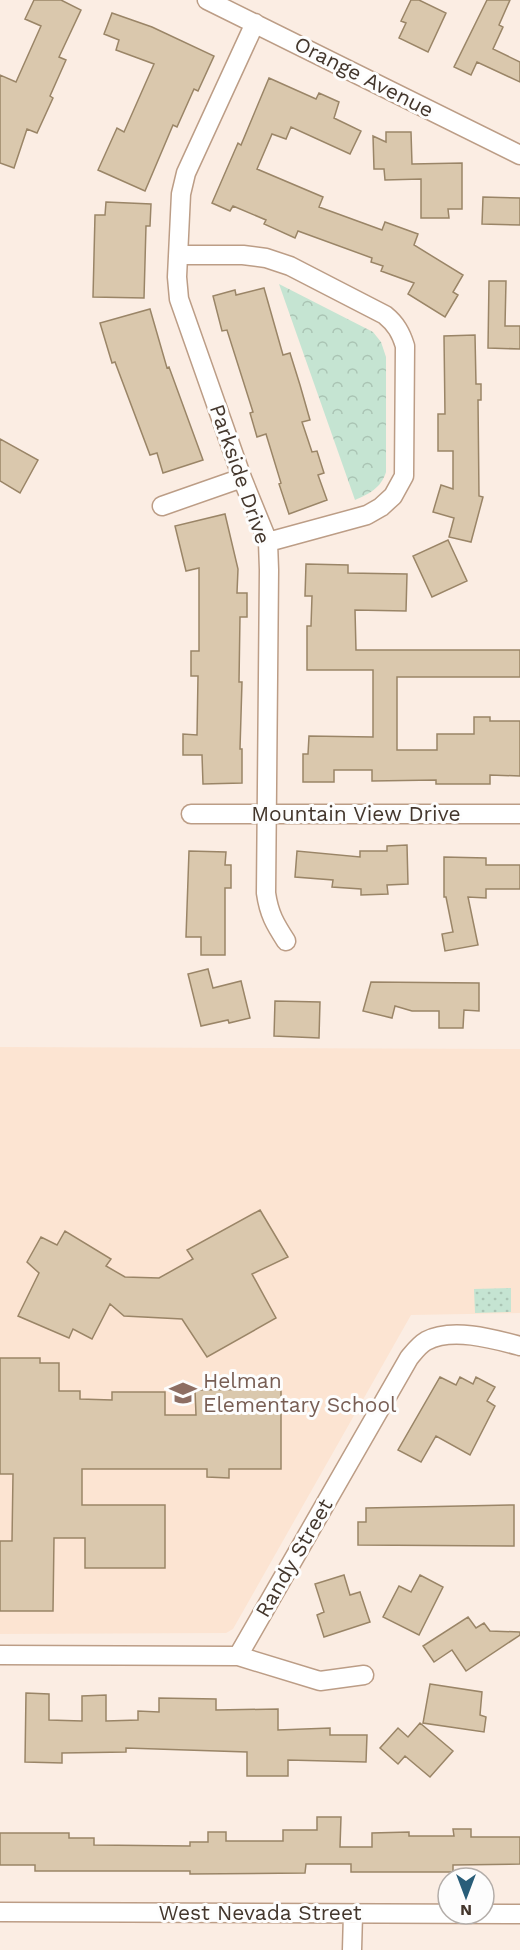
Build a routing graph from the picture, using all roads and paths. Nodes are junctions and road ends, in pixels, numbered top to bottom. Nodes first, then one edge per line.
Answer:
1 (207, 0) edge
2 (255, 23) junction
3 (520, 155) edge
4 (179, 255) junction
5 (242, 478) junction
6 (162, 506) dead end
7 (268, 542) junction
8 (267, 813) junction
9 (191, 814) dead end
10 (520, 814) edge
11 (286, 941) dead end
12 (520, 1347) edge
13 (0, 1655) edge
14 (238, 1656) junction
15 (364, 1675) dead end
16 (0, 1912) edge
17 (353, 1914) junction
18 (520, 1914) edge
19 (352, 1950) edge

1 - 2 street, Orange Avenue
2 - 3 street, Orange Avenue
2 - 4 street, Parkside Drive
4 - 5 street, Parkside Drive
4 - 7 street
5 - 6 street
5 - 7 street, Parkside Drive
7 - 8 street, Parkside Drive
8 - 9 street, Mountain View Drive
8 - 10 street, Mountain View Drive
8 - 11 street, Parkside Drive
12 - 14 street, Randy Street
13 - 14 street
14 - 15 street
16 - 17 street, West Nevada Street
17 - 18 street, West Nevada Street
17 - 19 street

